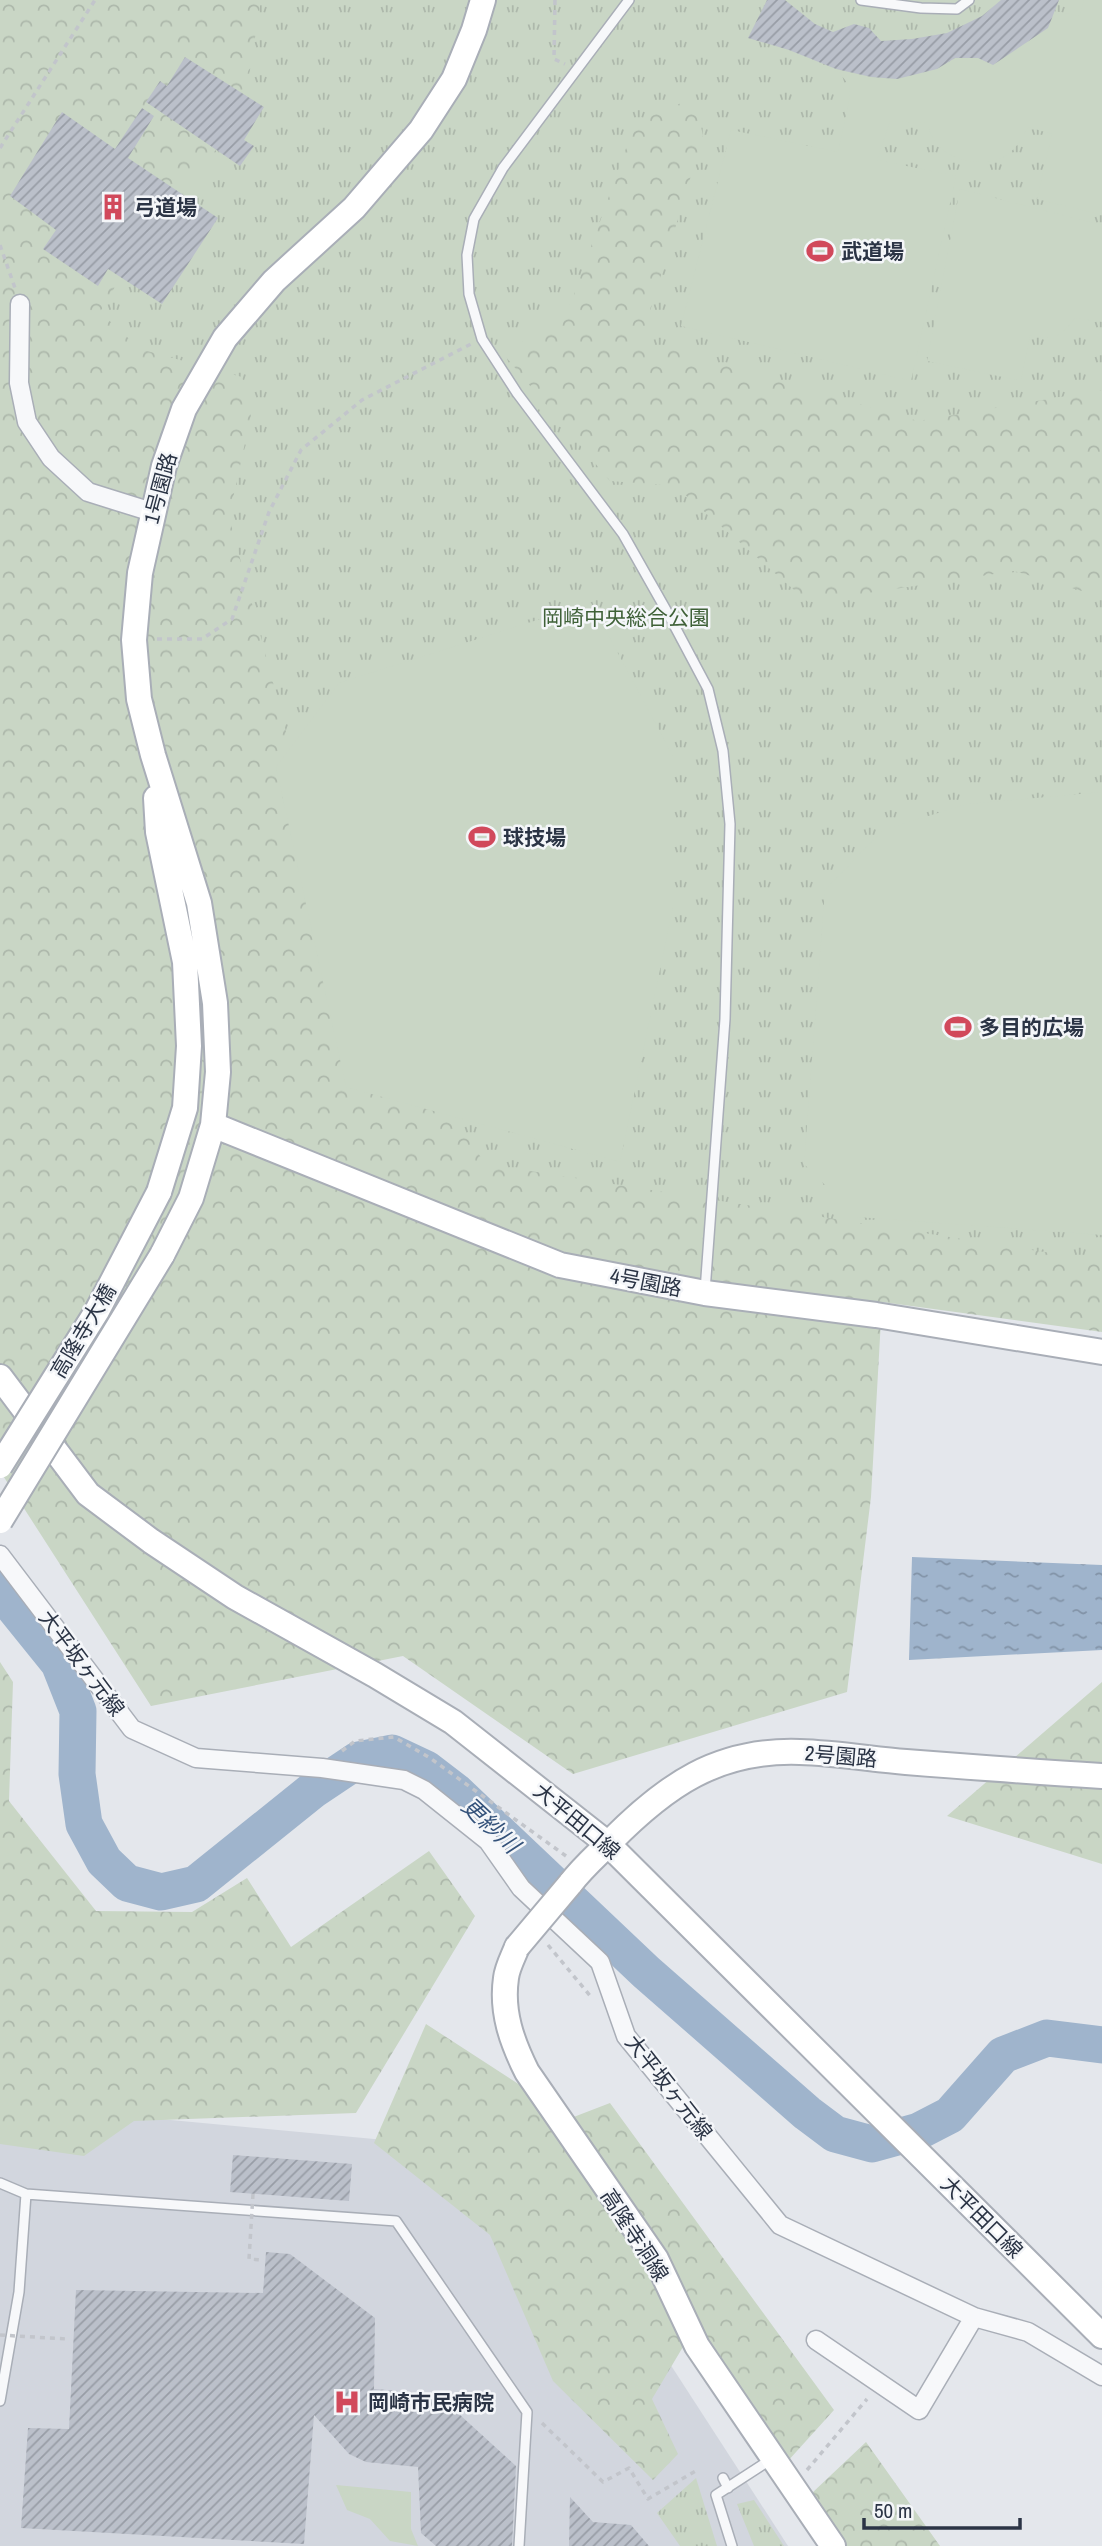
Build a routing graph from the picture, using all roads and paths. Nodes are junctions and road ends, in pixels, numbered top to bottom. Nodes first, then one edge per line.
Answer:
1 (95, 0) edge
2 (483, 0) edge
3 (555, 0) edge
4 (629, 0) edge
5 (860, 0) edge
6 (969, 0) edge
7 (578, 69) junction
8 (0, 148) edge
9 (0, 245) edge
10 (20, 304) joint
11 (482, 339) junction
12 (152, 512) junction
13 (134, 640) junction
14 (153, 755) junction
15 (213, 1125) junction
16 (191, 1198) joint
17 (705, 1293) junction
18 (1102, 1352) edge
19 (0, 1377) edge
20 (0, 1466) edge
21 (0, 1521) edge
22 (0, 1555) edge
23 (1102, 1776) edge
24 (516, 1820) dead end
25 (608, 1844) junction
26 (576, 1875) junction
27 (532, 1926) junction
28 (516, 1947) joint
29 (576, 1981) dead end
30 (0, 2183) edge
31 (26, 2194) junction
32 (253, 2194) dead end
33 (262, 2260) dead end
34 (974, 2318) junction
35 (0, 2335) edge
36 (1102, 2336) edge
37 (67, 2339) dead end
38 (816, 2340) dead end
39 (1102, 2376) edge
40 (880, 2384) junction
41 (0, 2401) edge
42 (527, 2419) junction
43 (772, 2459) junction
44 (699, 2469) dead end
45 (723, 2478) dead end
46 (728, 2487) junction
47 (792, 2487) junction
48 (519, 2546) edge
49 (732, 2546) edge
50 (833, 2546) edge

1 - 8 path
2 - 12 street, 1号園路
3 - 7 path
4 - 7 lane
5 - 6 lane
7 - 11 lane
9 - 10 path
10 - 12 street
11 - 13 path
11 - 17 lane
12 - 13 street, 1号園路
13 - 14 street, 1号園路
14 - 15 street, 1号園路
14 - 20 street, 高隆寺大橋, bridge
15 - 16 street, 1号園路
15 - 17 street, 4号園路
16 - 21 street, 高隆寺大橋, bridge
17 - 18 street, 4号園路
19 - 25 street, 大平田口線
22 - 34 street, 大平坂ヶ元線
23 - 25 street, 2号園路
24 - 26 path
25 - 26 street, 2号園路
25 - 36 street, 大平田口線
26 - 27 street, 2号園路, bridge
27 - 28 street, 2号園路, bridge
27 - 29 path
28 - 43 street, 高隆寺洞線
30 - 31 lane
31 - 41 lane
31 - 42 lane
32 - 33 path, bridge
34 - 39 street, 大平坂ヶ元線
34 - 40 street
35 - 37 path, bridge
38 - 40 street
40 - 47 path
42 - 44 path
42 - 48 lane
43 - 46 lane
43 - 47 street, 高隆寺洞線
45 - 46 lane
46 - 49 lane
47 - 50 street, 高隆寺洞線

